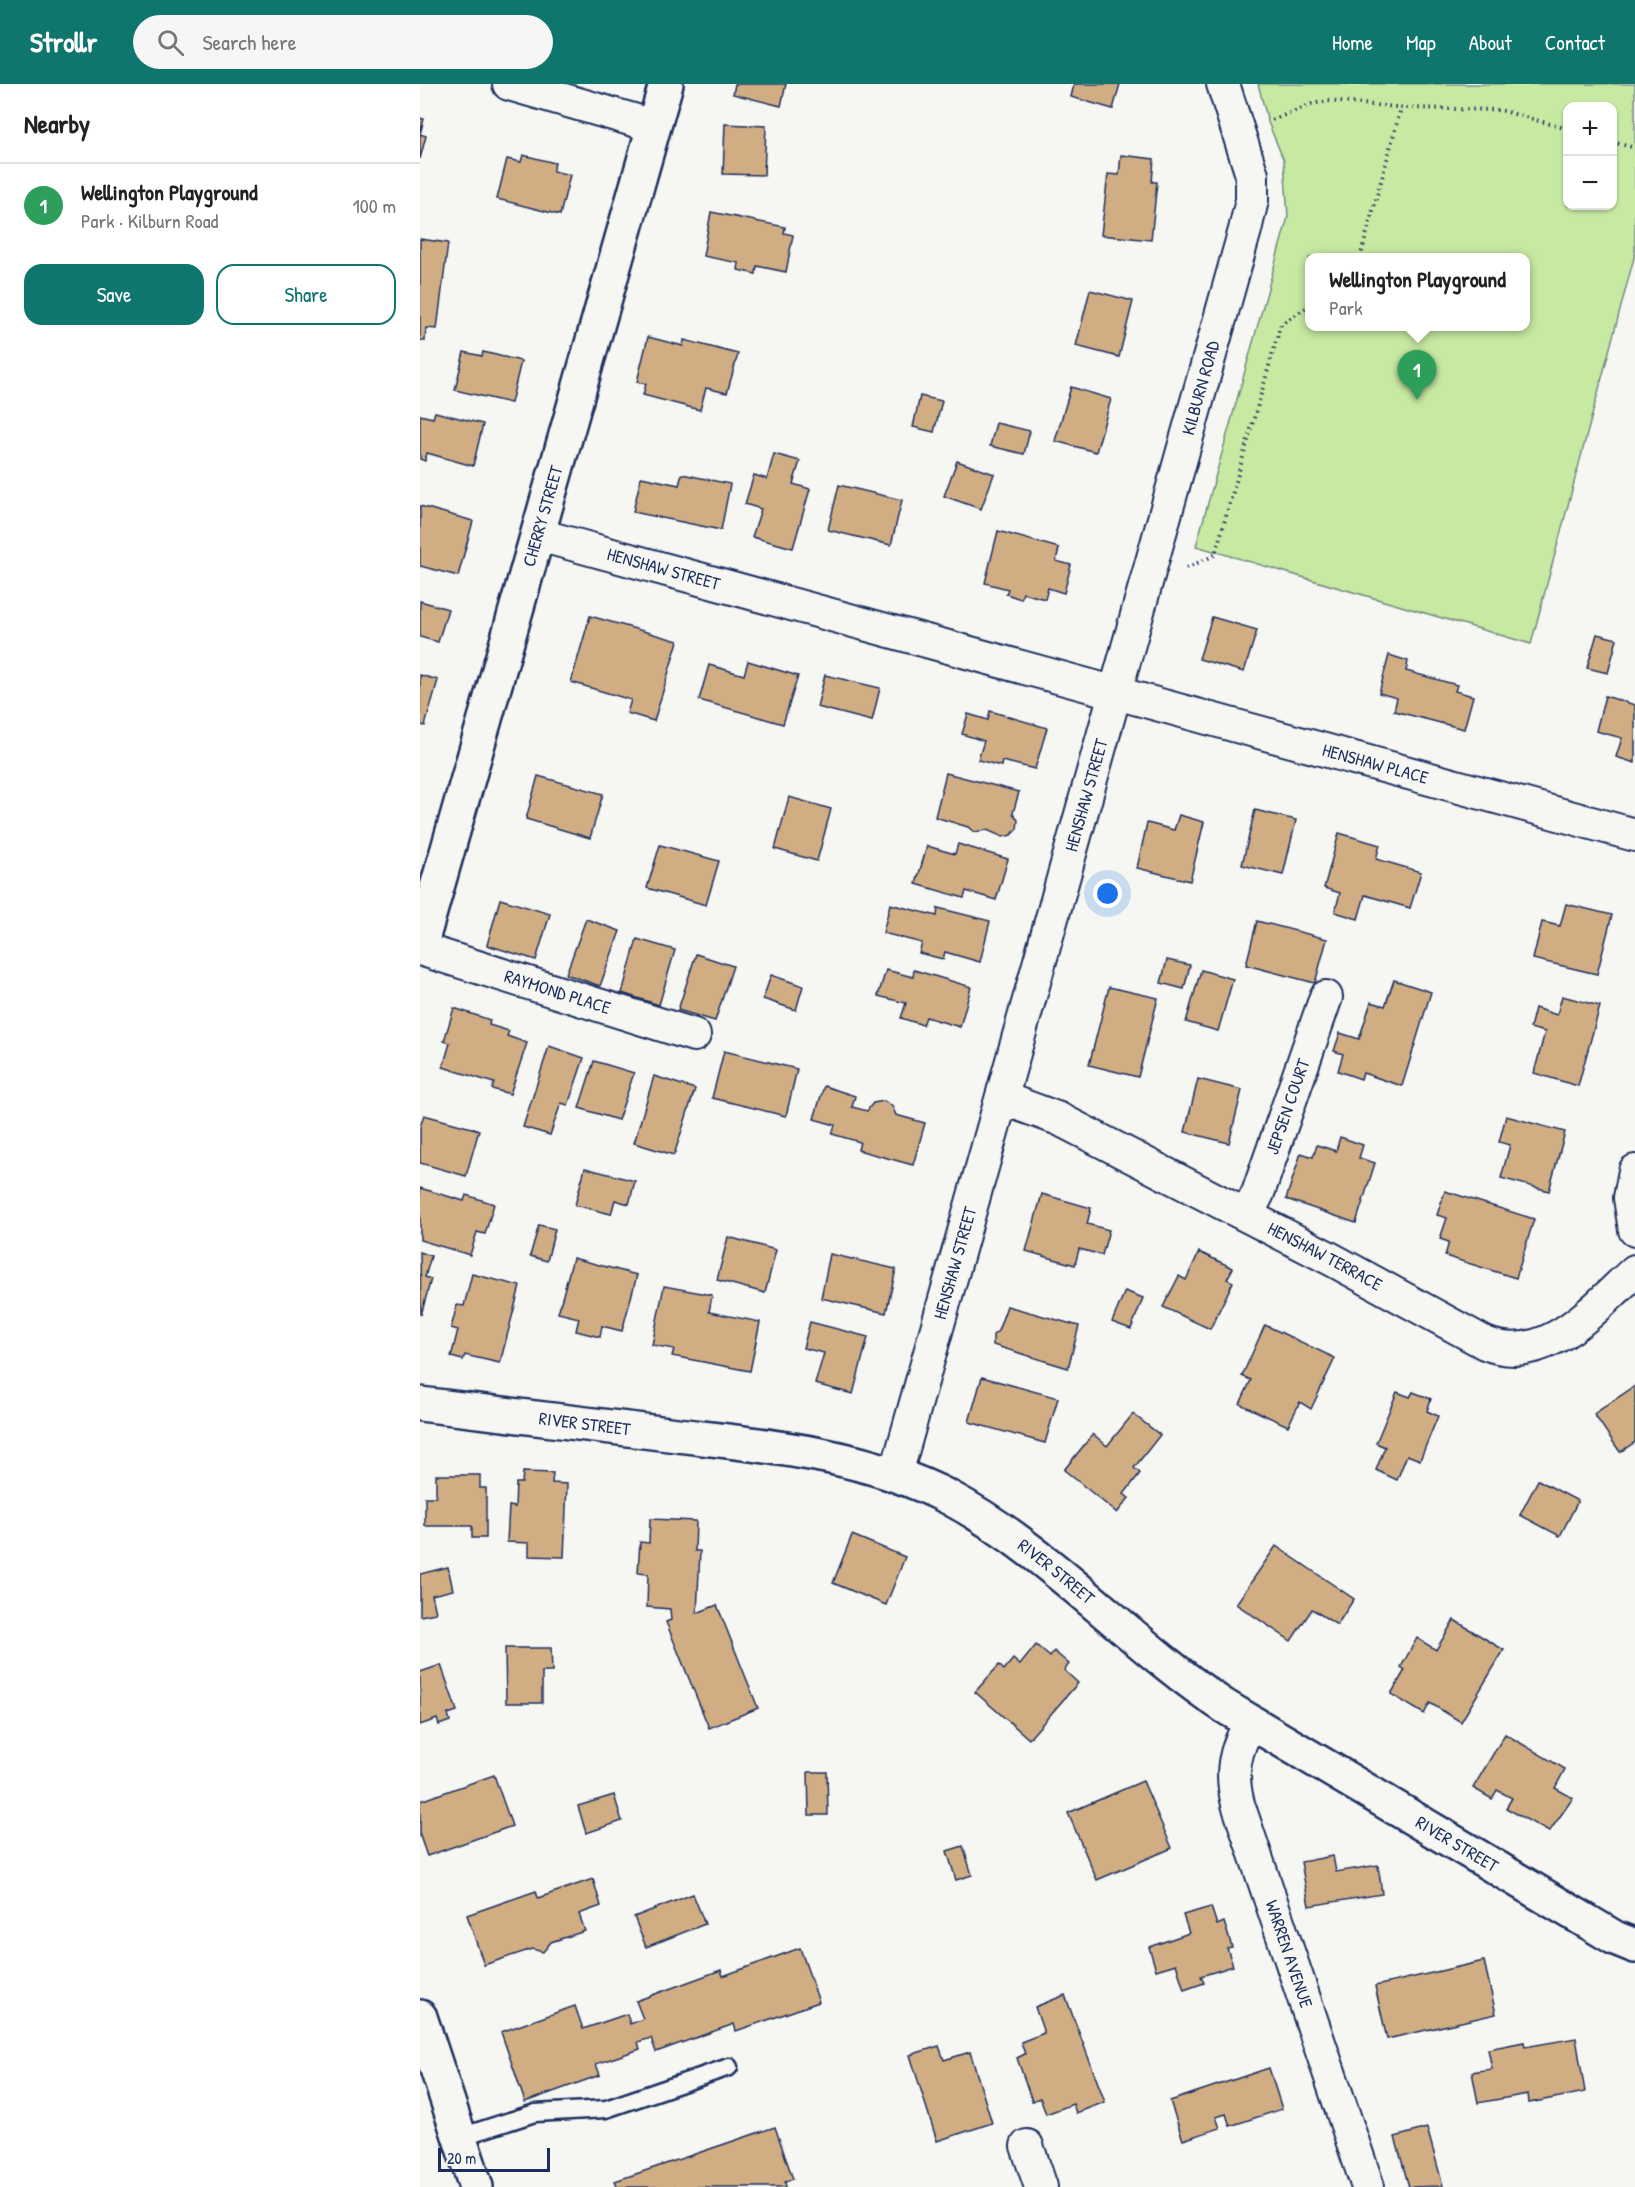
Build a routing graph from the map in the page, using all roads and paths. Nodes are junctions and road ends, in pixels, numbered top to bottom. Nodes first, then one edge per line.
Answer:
1 (509, 84) edge
2 (666, 84) edge
3 (1223, 84) edge
4 (1401, 108) junction
5 (654, 126) junction
6 (1563, 128) edge
7 (1239, 134) junction
8 (1617, 143) edge
9 (1635, 148) edge
10 (1361, 253) edge
11 (1305, 309) edge
12 (539, 535) junction
13 (1147, 584) junction
14 (1117, 693) junction
15 (1635, 835) edge
16 (420, 948) edge
17 (1326, 997) dead end
18 (694, 1035) dead end
19 (1002, 1098) junction
20 (1635, 1171) edge
21 (1247, 1215) junction
22 (1635, 1230) edge
23 (1635, 1271) edge
24 (420, 1404) edge
25 (896, 1474) junction
26 (1251, 1722) junction
27 (1628, 1949) edge
28 (420, 2017) edge
29 (729, 2067) dead end
30 (460, 2137) junction
31 (1027, 2146) dead end
32 (476, 2187) edge
33 (1041, 2187) edge
34 (1368, 2187) edge

1 - 5 street
2 - 5 street, CHERRY STREET
3 - 7 street, KILBURN ROAD
4 - 6 path
4 - 7 path
4 - 10 path
5 - 12 street, CHERRY STREET
7 - 13 street, KILBURN ROAD
8 - 9 path
11 - 13 path
12 - 14 street, HENSHAW STREET
12 - 16 street, CHERRY STREET
13 - 14 street, KILBURN ROAD
14 - 15 street, HENSHAW PLACE
14 - 19 street, HENSHAW STREET
16 - 18 street, RAYMOND PLACE
17 - 21 street, JEPSEN COURT
19 - 21 street, HENSHAW TERRACE
19 - 25 street, HENSHAW STREET
20 - 22 street
21 - 23 street, HENSHAW TERRACE
24 - 25 street, RIVER STREET
25 - 26 street, RIVER STREET
26 - 27 street, RIVER STREET
26 - 34 street, WARREN AVENUE
28 - 30 street
29 - 30 lane
30 - 32 street
31 - 33 street

